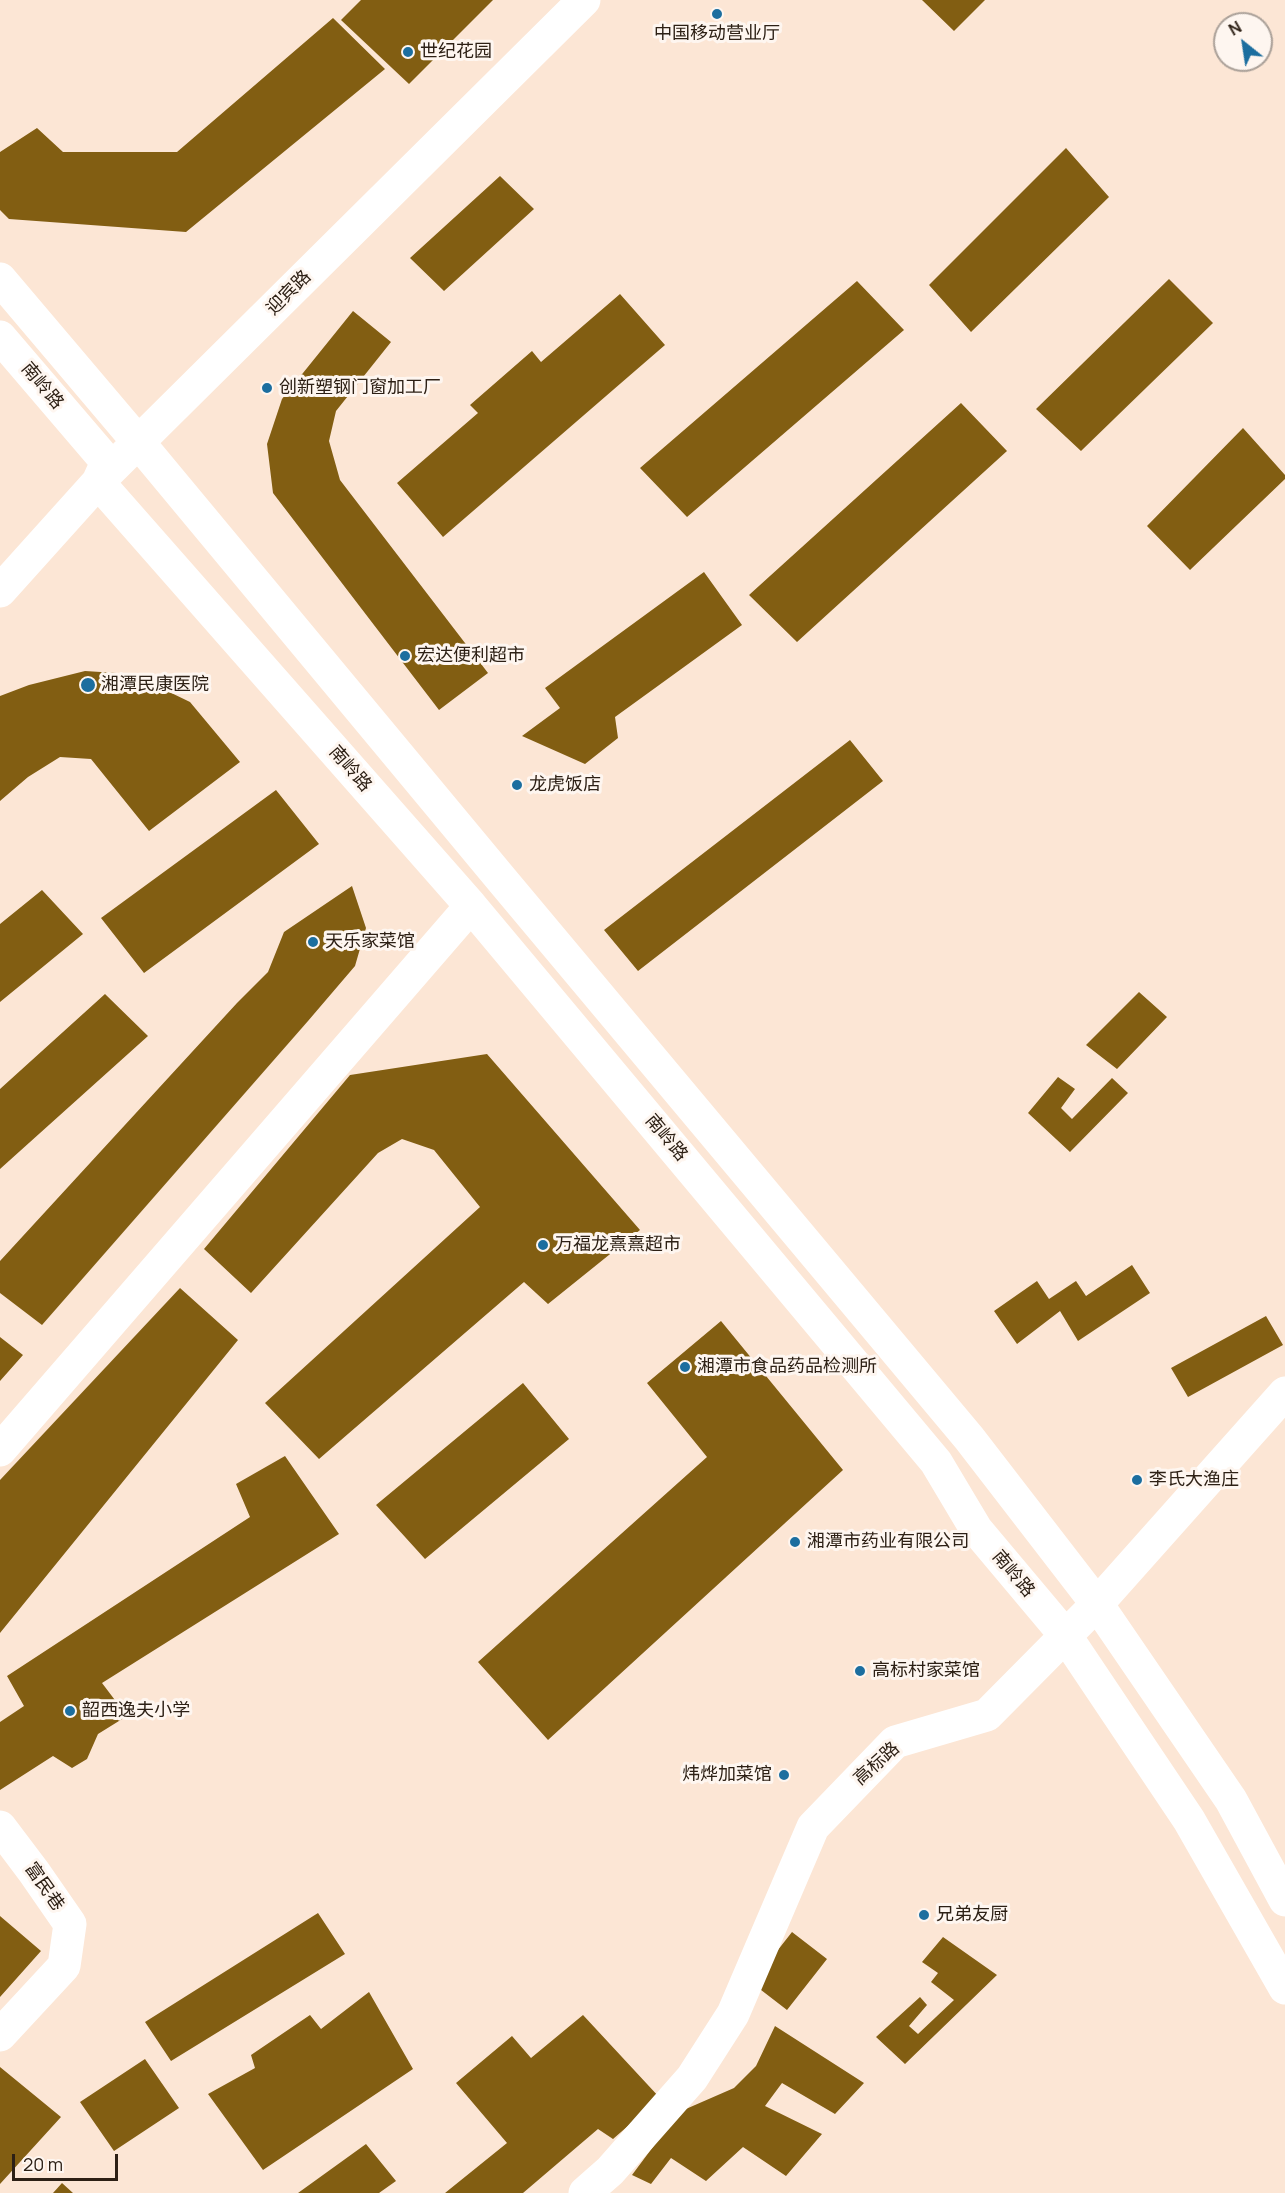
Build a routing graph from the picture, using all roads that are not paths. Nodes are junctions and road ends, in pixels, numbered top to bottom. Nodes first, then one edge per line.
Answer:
1 (584, 0) edge
2 (0, 279) edge
3 (0, 337) edge
4 (139, 442) junction
5 (98, 482) junction
6 (0, 591) edge
7 (471, 906) junction
8 (1285, 1393) edge
9 (0, 1450) edge
10 (1097, 1604) junction
11 (1065, 1635) junction
12 (0, 1827) edge
13 (1285, 1900) edge
14 (1285, 1988) edge
15 (0, 2035) edge
16 (585, 2193) edge

1 - 4 street, 迎宾路
2 - 4 street, 南岭路
3 - 5 street, 南岭路
4 - 5 street, 迎宾路
4 - 10 street, 南岭路
5 - 6 street, 迎宾路
5 - 7 street, 南岭路
7 - 9 street
7 - 11 street, 南岭路
8 - 10 street, 高标路
10 - 11 street, 高标路
10 - 13 street, 南岭路
11 - 14 street, 南岭路
11 - 16 street, 高标路
12 - 15 street, 富民巷

